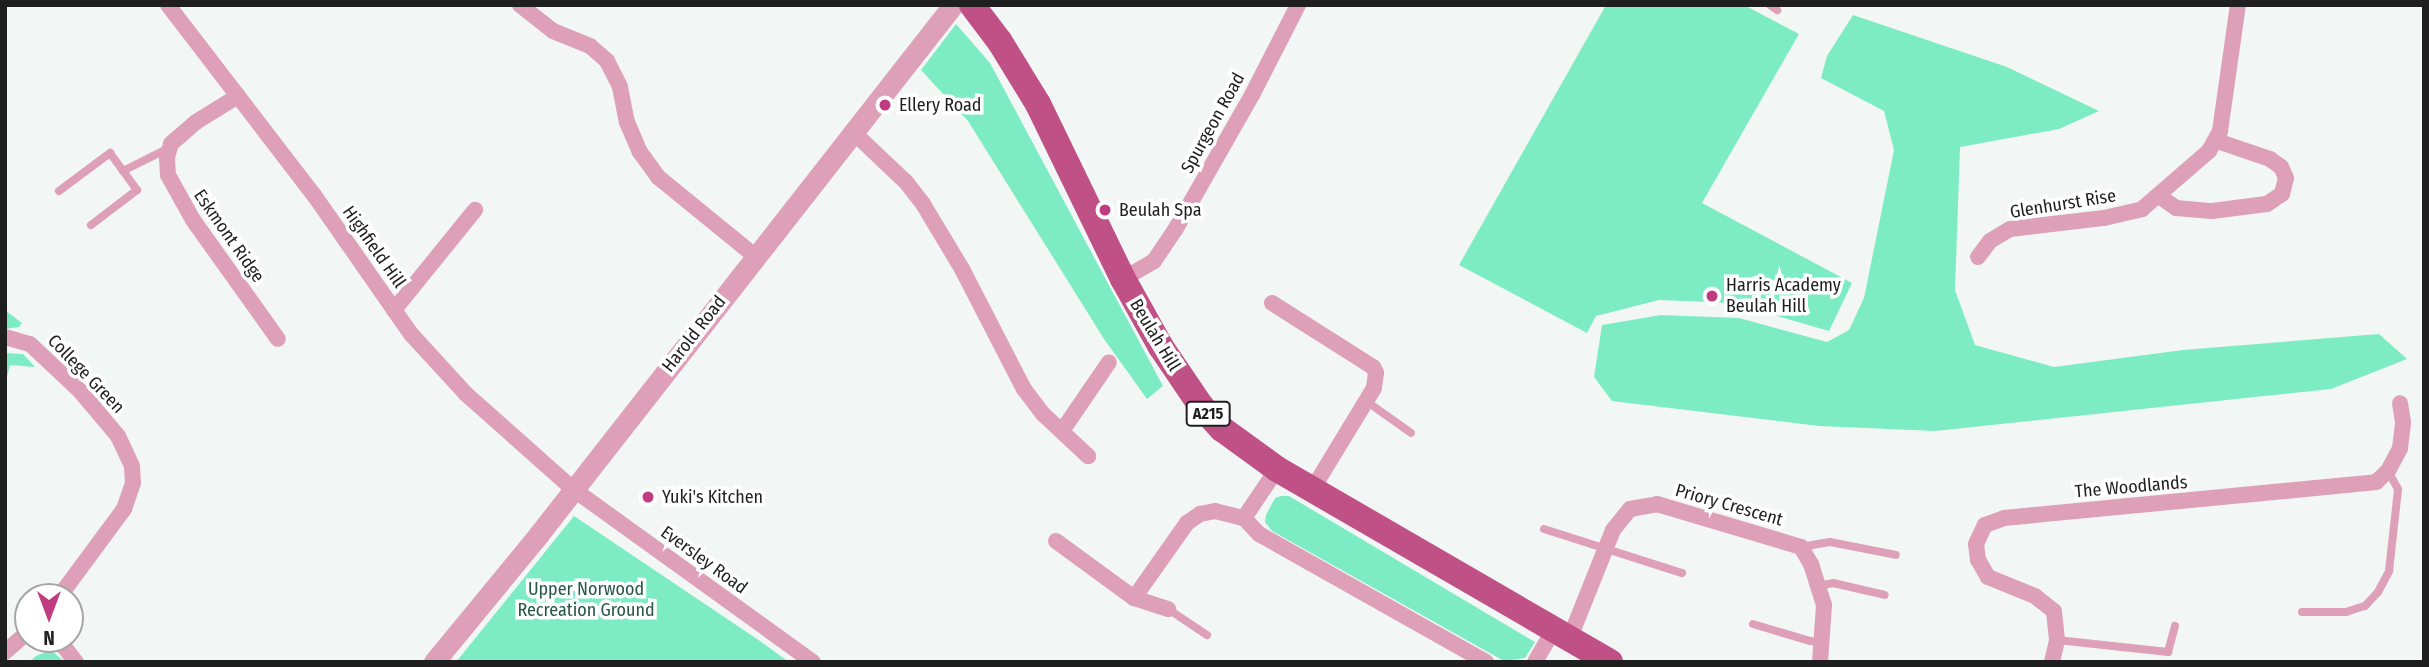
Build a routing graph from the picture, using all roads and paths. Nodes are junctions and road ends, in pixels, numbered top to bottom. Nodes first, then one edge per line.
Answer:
1 (168, 5) edge
2 (520, 5) edge
3 (953, 5) edge
4 (972, 5) edge
5 (1298, 5) edge
6 (2238, 5) edge
7 (238, 96) junction
8 (852, 131) junction
9 (2217, 141) junction
10 (169, 148) junction
11 (123, 171) junction
12 (59, 191) dead end
13 (2159, 196) junction
14 (475, 210) dead end
15 (91, 225) dead end
16 (755, 256) junction
17 (1978, 257) dead end
18 (1123, 279) junction
19 (1272, 303) dead end
20 (394, 310) junction
21 (5, 337) edge
22 (278, 339) dead end
23 (1109, 362) dead end
24 (1366, 401) junction
25 (2400, 403) dead end
26 (1062, 431) junction
27 (1411, 433) dead end
28 (1088, 456) dead end
29 (1277, 469) junction
30 (2388, 471) junction
31 (573, 489) junction
32 (1312, 490) junction
33 (1244, 518) junction
34 (1545, 529) dead end
35 (1055, 541) dead end
36 (1605, 547) junction
37 (1801, 547) junction
38 (1896, 555) dead end
39 (1682, 573) dead end
40 (69, 583) edge
41 (1818, 586) junction
42 (1885, 595) dead end
43 (1134, 598) junction
44 (1168, 609) joint
45 (2302, 612) dead end
46 (1753, 624) dead end
47 (2175, 626) dead end
48 (1208, 635) dead end
49 (1561, 636) junction
50 (2057, 640) junction
51 (1823, 642) junction
52 (1458, 646) junction
53 (434, 662) edge
54 (813, 662) edge
55 (1450, 662) edge
56 (1486, 662) edge
57 (1535, 662) edge
58 (1609, 662) edge
59 (1820, 662) edge
60 (2052, 662) edge

1 - 7 street, Highfield Hill
2 - 16 street
3 - 8 street, Harold Road
4 - 18 main road, Beulah Hill / A215
5 - 18 street, Spurgeon Road
6 - 9 street
7 - 10 street
7 - 20 street, Highfield Hill
8 - 16 street, Harold Road
8 - 26 street
9 - 13 street, Glenhurst Rise
9 - 13 street
10 - 11 lane
10 - 22 street, Eskmont Ridge
11 - 12 lane
11 - 15 lane
13 - 17 street, Glenhurst Rise
14 - 20 street
16 - 31 street, Harold Road
18 - 29 main road, Beulah Hill / A215
19 - 24 street
20 - 31 street, Highfield Hill
21 - 40 street, College Green
23 - 26 street
24 - 27 lane
24 - 32 street
25 - 30 street
26 - 28 street
29 - 32 main road, Beulah Hill / A215
29 - 33 street
30 - 45 lane
30 - 50 street, The Woodlands
31 - 53 street, Harold Road
31 - 54 street, Eversley Road
32 - 49 main road, Beulah Hill / A215
33 - 43 street
33 - 52 street
34 - 36 lane
35 - 43 street
36 - 37 street, Priory Crescent
36 - 39 lane
36 - 49 street, Priory Crescent
37 - 38 lane
37 - 41 street
41 - 42 lane
41 - 51 street
43 - 44 street
44 - 48 lane
46 - 51 lane
47 - 50 lane
49 - 57 street
49 - 58 main road, Beulah Hill / A215
50 - 60 street, The Woodlands
51 - 59 street
52 - 55 street
52 - 56 street

